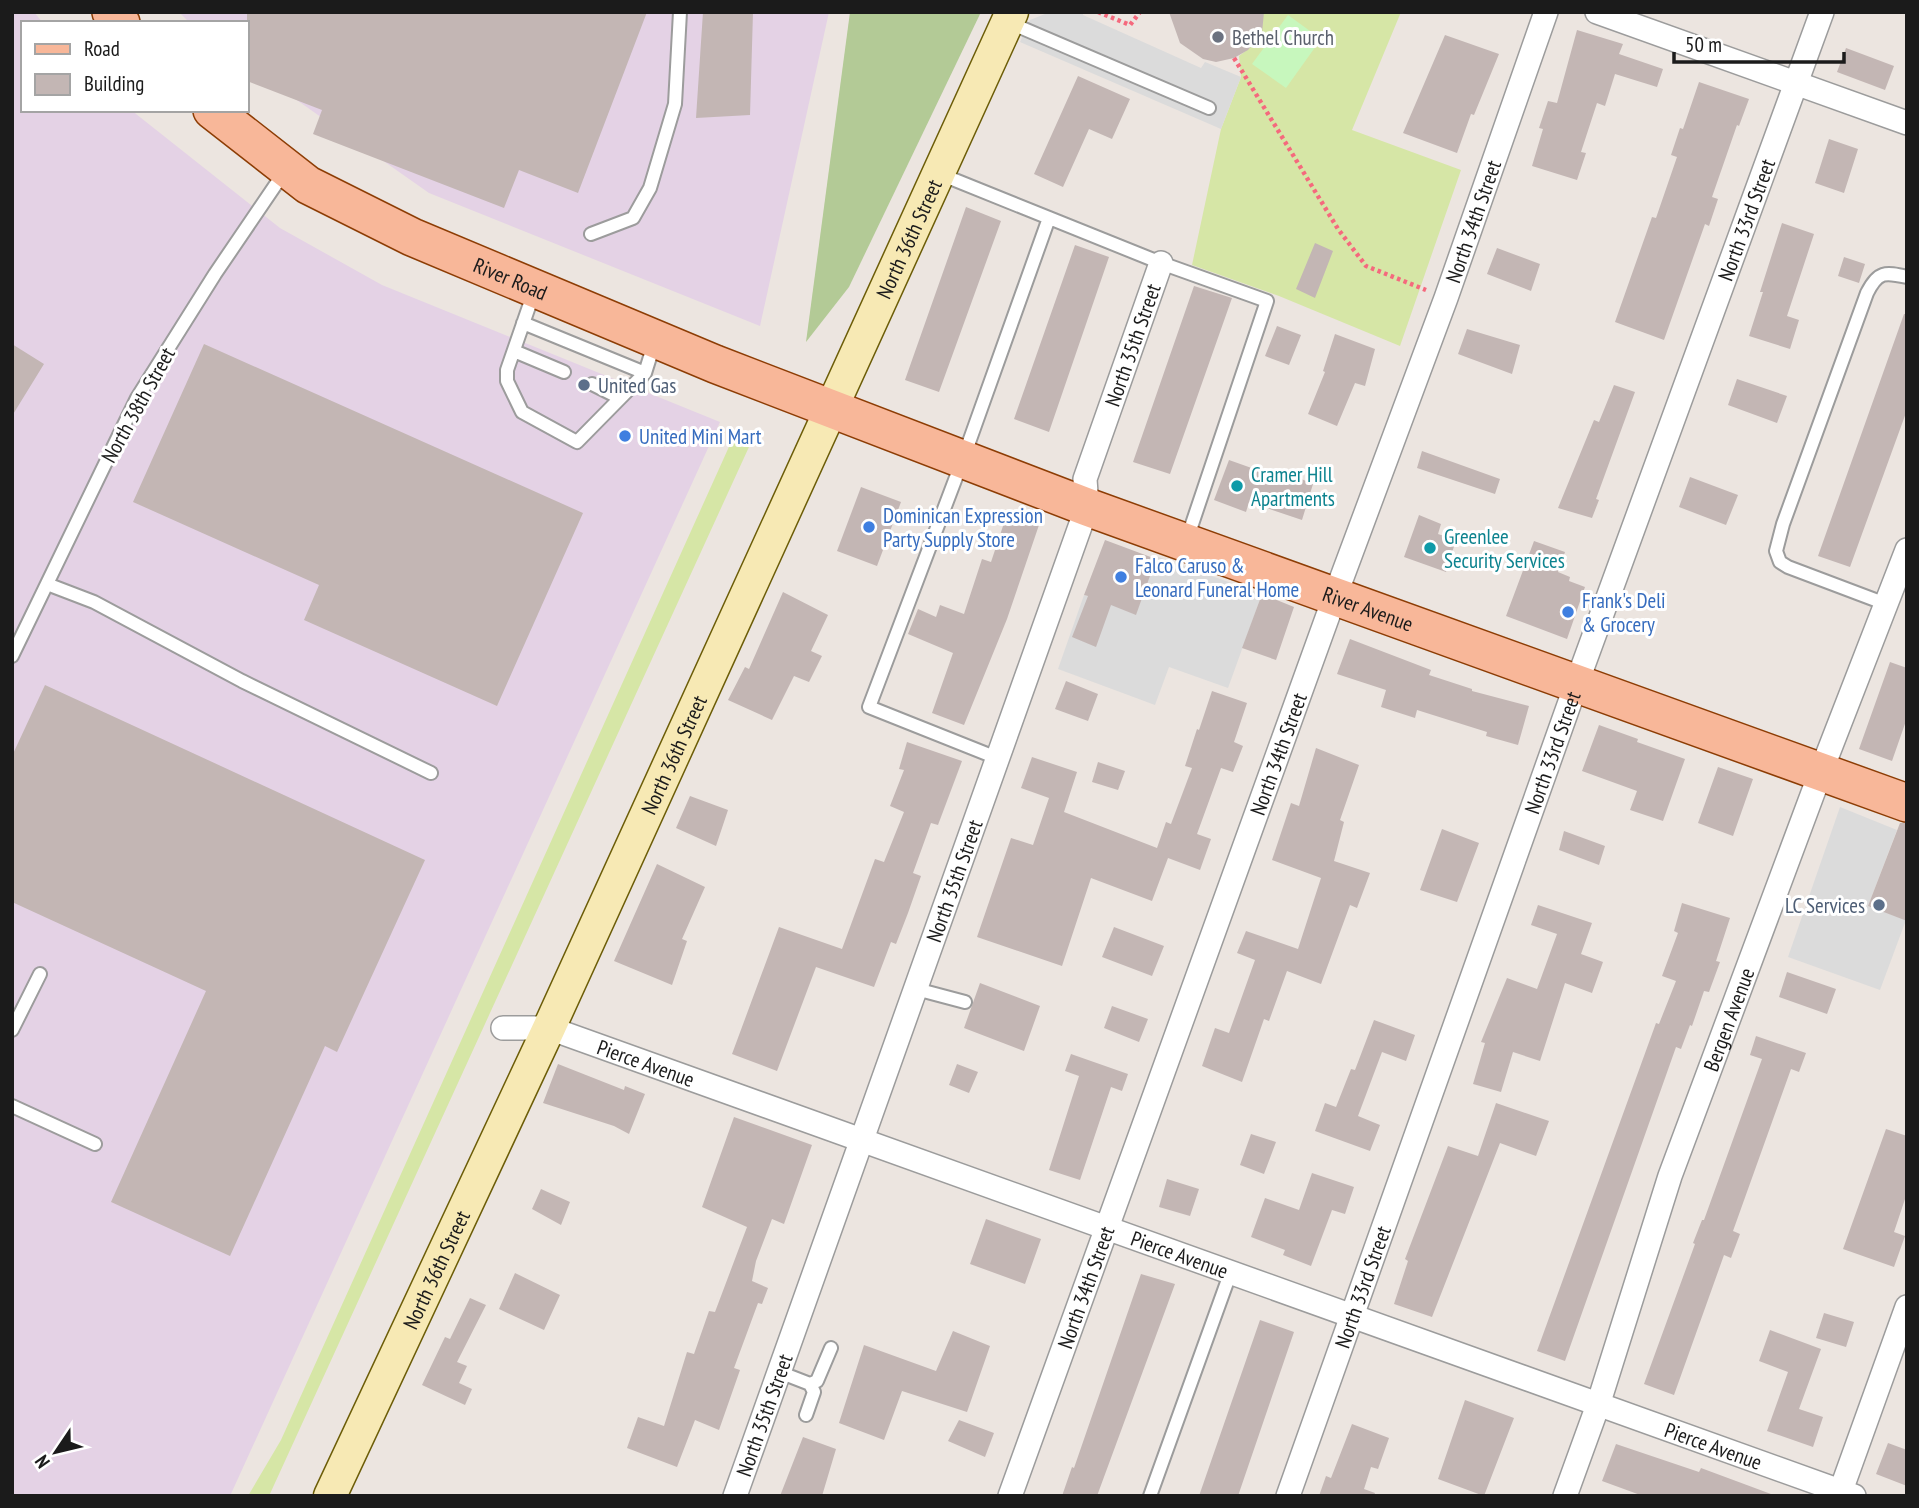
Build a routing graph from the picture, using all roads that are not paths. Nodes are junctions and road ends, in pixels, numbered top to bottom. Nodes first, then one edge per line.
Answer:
1 (680, 12) edge
2 (1546, 12) edge
3 (1597, 12) edge
4 (1822, 12) edge
5 (1011, 17) edge
6 (1794, 83) junction
7 (1209, 108) dead end
8 (215, 112) edge
9 (1907, 123) edge
10 (287, 168) junction
11 (940, 174) junction
12 (1049, 218) junction
13 (591, 234) dead end
14 (1161, 263) junction
15 (1907, 277) edge
16 (535, 288) junction
17 (523, 323) junction
18 (656, 339) junction
19 (514, 351) junction
20 (564, 372) dead end
21 (645, 373) junction
22 (592, 384) dead end
23 (620, 398) junction
24 (831, 408) junction
25 (963, 459) junction
26 (1087, 507) junction
27 (1186, 543) junction
28 (1907, 550) edge
29 (47, 584) junction
30 (1335, 596) junction
31 (1886, 604) junction
32 (12, 656) edge
33 (1576, 684) junction
34 (998, 758) junction
35 (432, 773) dead end
36 (1820, 774) junction
37 (1907, 803) edge
38 (40, 974) dead end
39 (916, 989) junction
40 (965, 1002) dead end
41 (503, 1028) dead end
42 (549, 1028) junction
43 (12, 1030) edge
44 (12, 1106) edge
45 (863, 1140) junction
46 (95, 1144) dead end
47 (1107, 1227) junction
48 (1230, 1274) junction
49 (1907, 1307) edge
50 (1351, 1316) junction
51 (831, 1348) dead end
52 (779, 1372) junction
53 (810, 1384) junction
54 (1598, 1405) junction
55 (806, 1415) dead end
56 (1844, 1494) edge
57 (330, 1496) edge
58 (735, 1496) edge
59 (1010, 1496) edge
60 (1150, 1496) edge
61 (1288, 1496) edge
62 (1565, 1496) edge

1 - 13 lane
2 - 30 street, North 34th Street
3 - 6 street
4 - 6 street, North 33rd Street
5 - 7 lane
5 - 11 street, North 36th Street
6 - 9 street
6 - 33 street, North 33rd Street
8 - 10 main road, River Road
10 - 16 main road, River Road
10 - 29 lane, North 38th Street
11 - 12 lane
11 - 24 street, North 36th Street
12 - 14 lane
12 - 25 lane
14 - 26 street, North 35th Street
14 - 27 lane
15 - 31 lane
16 - 17 lane
16 - 18 main road, River Road
17 - 19 lane
17 - 21 lane
18 - 21 lane
18 - 24 main road, River Road
19 - 20 lane
19 - 23 lane
21 - 23 lane
22 - 23 lane
24 - 25 main road, River Avenue
24 - 42 street, North 36th Street
25 - 26 main road, River Avenue
25 - 34 lane
26 - 27 main road, River Avenue
26 - 34 street, North 35th Street
27 - 30 main road, River Avenue
28 - 31 street, Bergen Avenue
29 - 32 lane, North 38th Street
29 - 35 lane
30 - 33 main road, River Avenue
30 - 47 street, North 34th Street
31 - 36 street, Bergen Avenue
33 - 36 main road, River Avenue
33 - 50 street, North 33rd Street
34 - 39 street, North 35th Street
36 - 37 main road, River Avenue
36 - 54 street, Bergen Avenue
38 - 43 lane
39 - 40 lane
39 - 45 street, North 35th Street
41 - 42 street, Pierce Avenue
42 - 45 street, Pierce Avenue
42 - 57 street, North 36th Street
44 - 46 lane
45 - 47 street, Pierce Avenue
45 - 52 street, North 35th Street
47 - 48 street, Pierce Avenue
47 - 59 street, North 34th Street
48 - 50 street, Pierce Avenue
48 - 60 lane
49 - 56 street
50 - 54 street, Pierce Avenue
50 - 61 street, North 33rd Street
51 - 53 lane
52 - 53 lane
52 - 58 street, North 35th Street
53 - 55 lane
54 - 56 street, Pierce Avenue
54 - 62 street, Bergen Avenue

